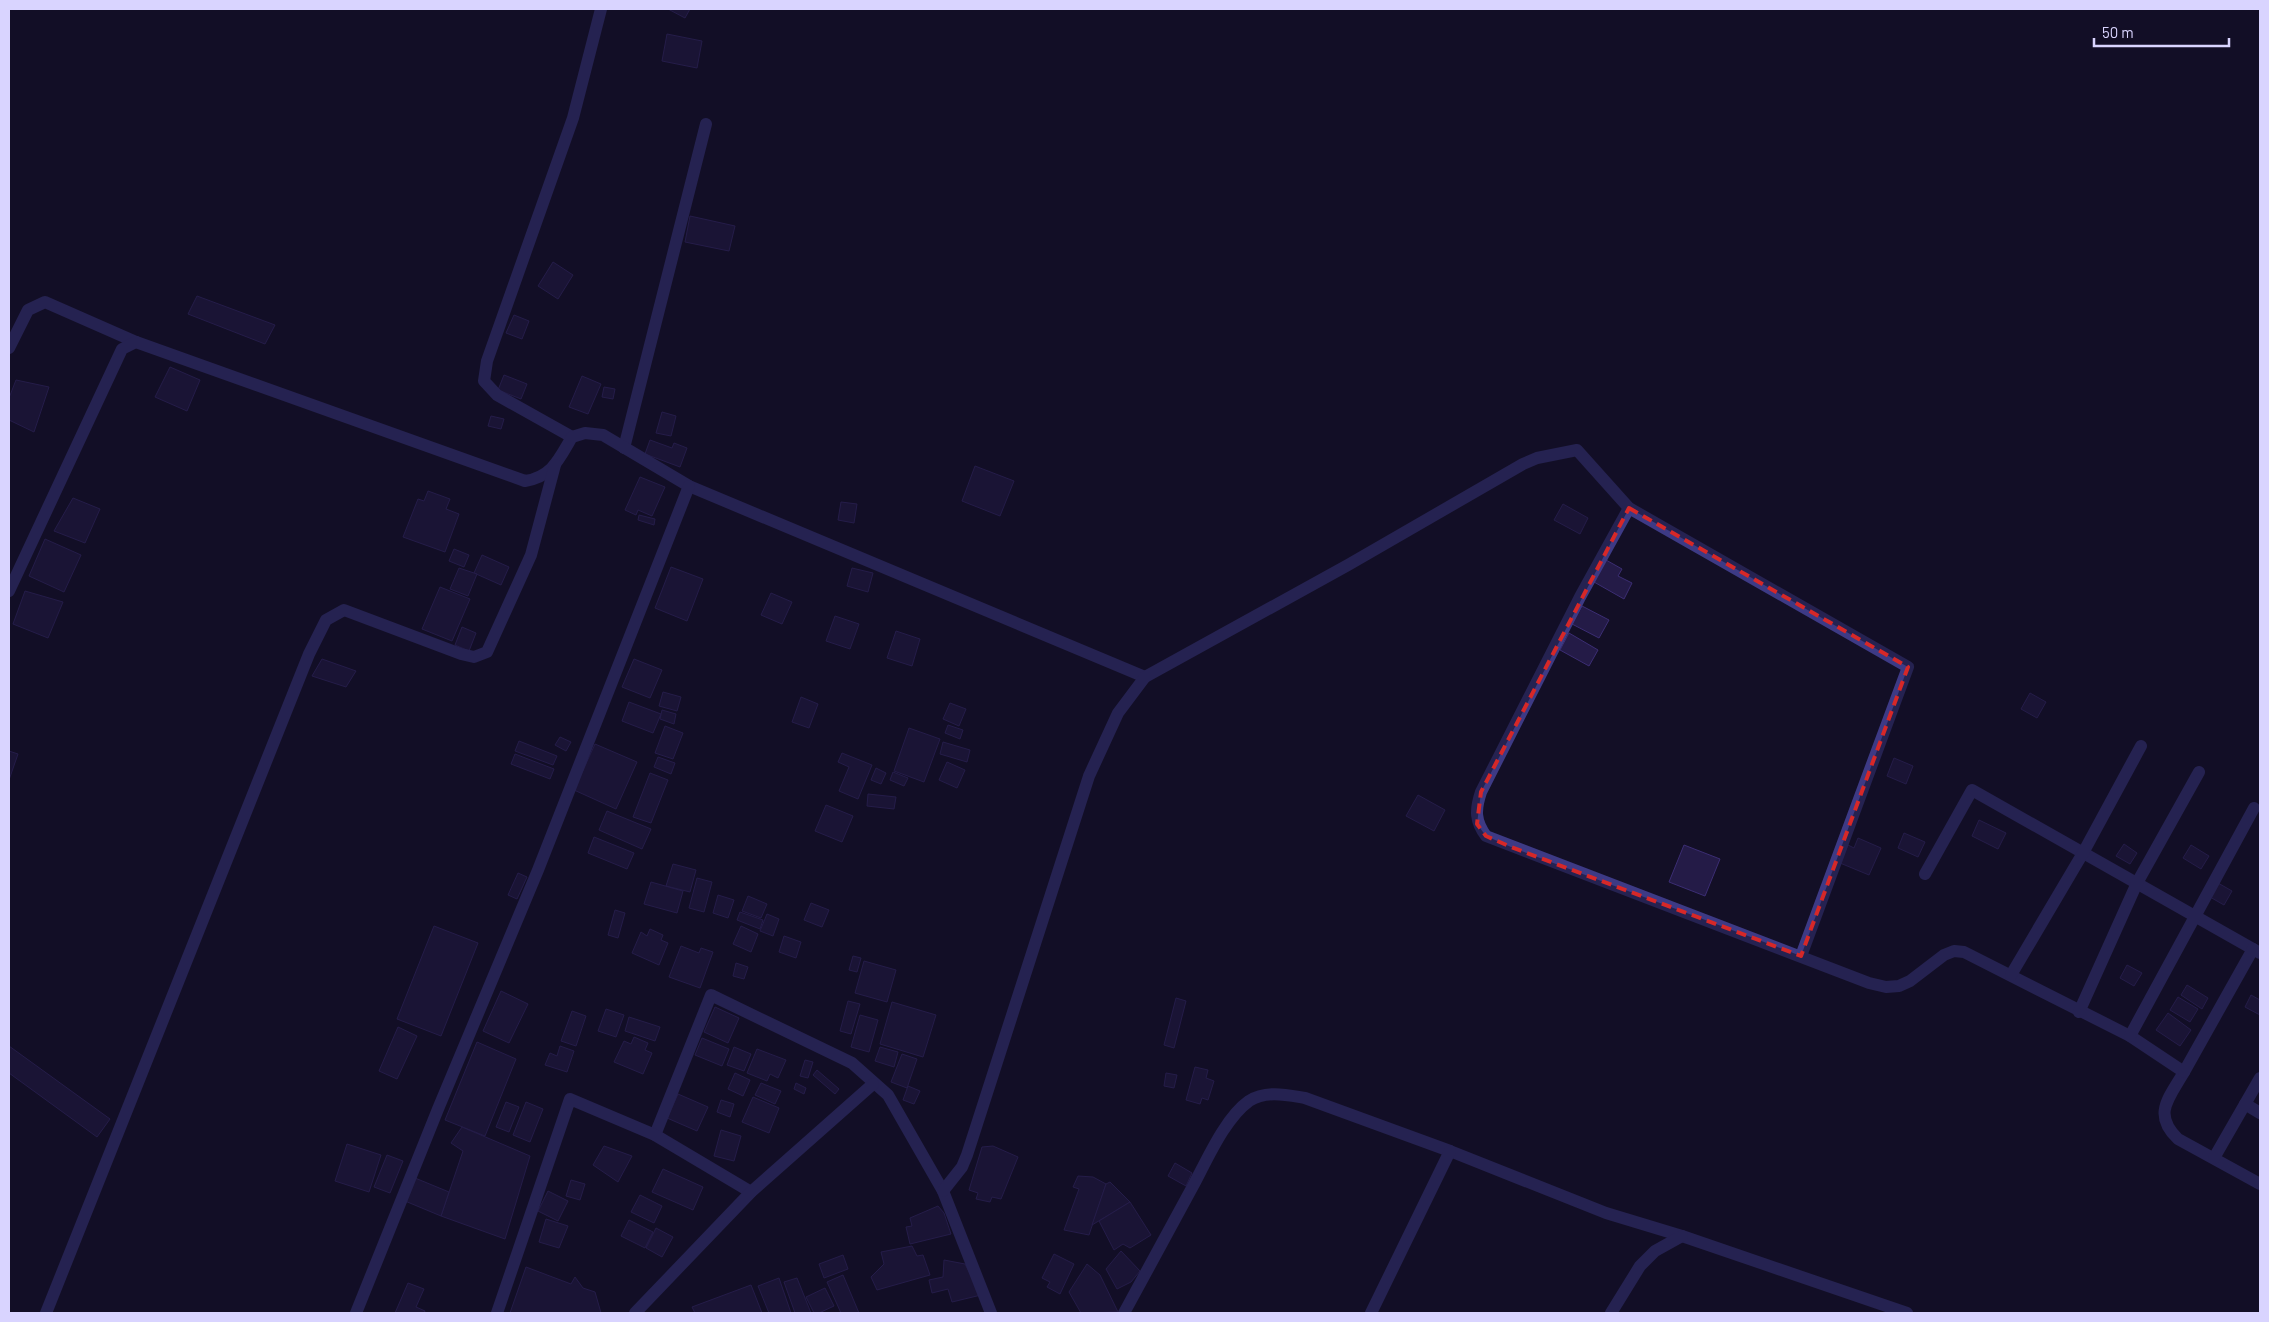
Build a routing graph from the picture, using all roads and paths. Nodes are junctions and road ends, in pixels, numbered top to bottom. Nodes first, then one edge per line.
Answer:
1 (602, 9) edge
2 (706, 124) dead end
3 (136, 342) junction
4 (9, 348) edge
5 (572, 437) junction
6 (624, 448) junction
7 (555, 465) junction
8 (689, 486) junction
9 (1629, 508) junction
10 (9, 591) edge
11 (1145, 676) junction
12 (2141, 746) dead end
13 (2199, 772) dead end
14 (2254, 808) dead end
15 (2083, 853) junction
16 (1925, 874) dead end
17 (2137, 883) junction
18 (2195, 916) junction
19 (2257, 951) edge
20 (1801, 956) junction
21 (2011, 975) junction
22 (2079, 1012) junction
23 (2130, 1036) junction
24 (2184, 1072) junction
25 (2260, 1078) edge
26 (874, 1084) junction
27 (2244, 1104) junction
28 (2260, 1113) edge
29 (655, 1136) junction
30 (1450, 1151) junction
31 (2214, 1158) junction
32 (2260, 1184) edge
33 (943, 1191) junction
34 (751, 1192) junction
35 (1682, 1236) junction
36 (46, 1313) edge
37 (356, 1313) edge
38 (498, 1313) edge
39 (635, 1313) edge
40 (991, 1313) edge
41 (1124, 1313) edge
42 (1371, 1313) edge
43 (1611, 1313) edge
44 (1907, 1313) edge

1 - 5 street
2 - 6 street
3 - 4 street
3 - 7 street
3 - 10 street
5 - 6 street
5 - 7 street
6 - 8 street
7 - 36 street
8 - 11 street
8 - 37 street
9 - 11 street
9 - 20 street
9 - 20 street
11 - 33 street
12 - 15 street
13 - 17 street
14 - 18 street
15 - 16 street
15 - 17 street
15 - 21 street
17 - 18 street
17 - 22 street
18 - 19 street
18 - 23 street
19 - 24 street
20 - 21 street
21 - 22 street
22 - 23 street
23 - 24 street
24 - 31 street
25 - 27 street
26 - 29 street
26 - 33 street
26 - 34 street
27 - 28 street
27 - 31 street
29 - 34 street
29 - 38 street
30 - 35 street
30 - 41 street
30 - 42 street
31 - 32 street
33 - 40 street
34 - 39 street
35 - 43 street
35 - 44 street

